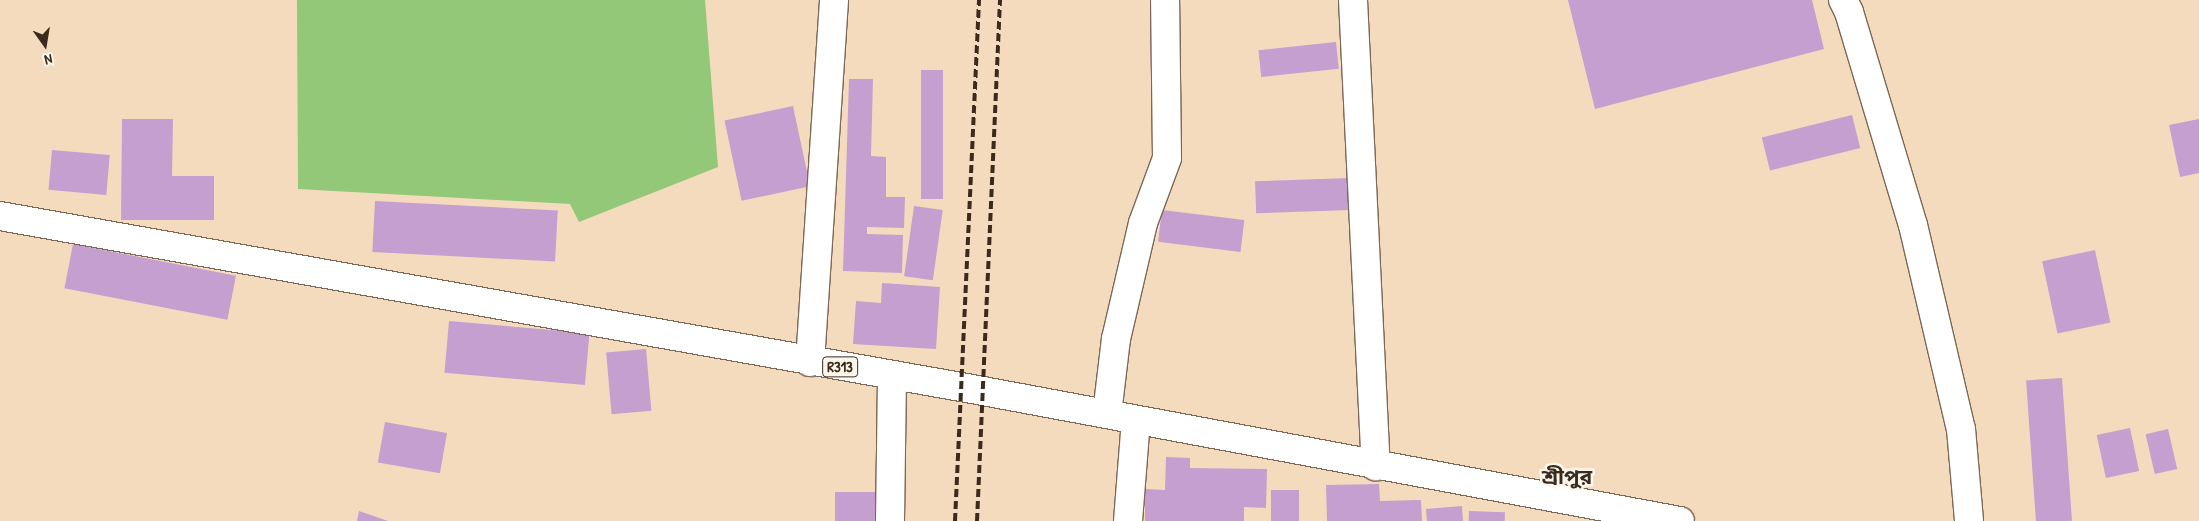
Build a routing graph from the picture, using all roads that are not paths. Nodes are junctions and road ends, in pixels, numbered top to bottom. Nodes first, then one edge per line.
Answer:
1 (834, 0) edge
2 (1165, 0) edge
3 (1352, 0) edge
4 (1843, 0) edge
5 (0, 216) edge
6 (810, 362) junction
7 (892, 376) junction
8 (1107, 414) junction
9 (1136, 420) junction
10 (1376, 466) junction
11 (1668, 520) edge
12 (890, 521) edge
13 (1128, 521) edge
14 (1970, 521) edge

1 - 6 street
2 - 8 street
3 - 10 street
4 - 14 street
5 - 6 street, R313
6 - 7 street, R313
7 - 8 street, R313
7 - 12 street
8 - 9 street, R313
9 - 10 street, R313
9 - 13 street
10 - 11 street, R313

